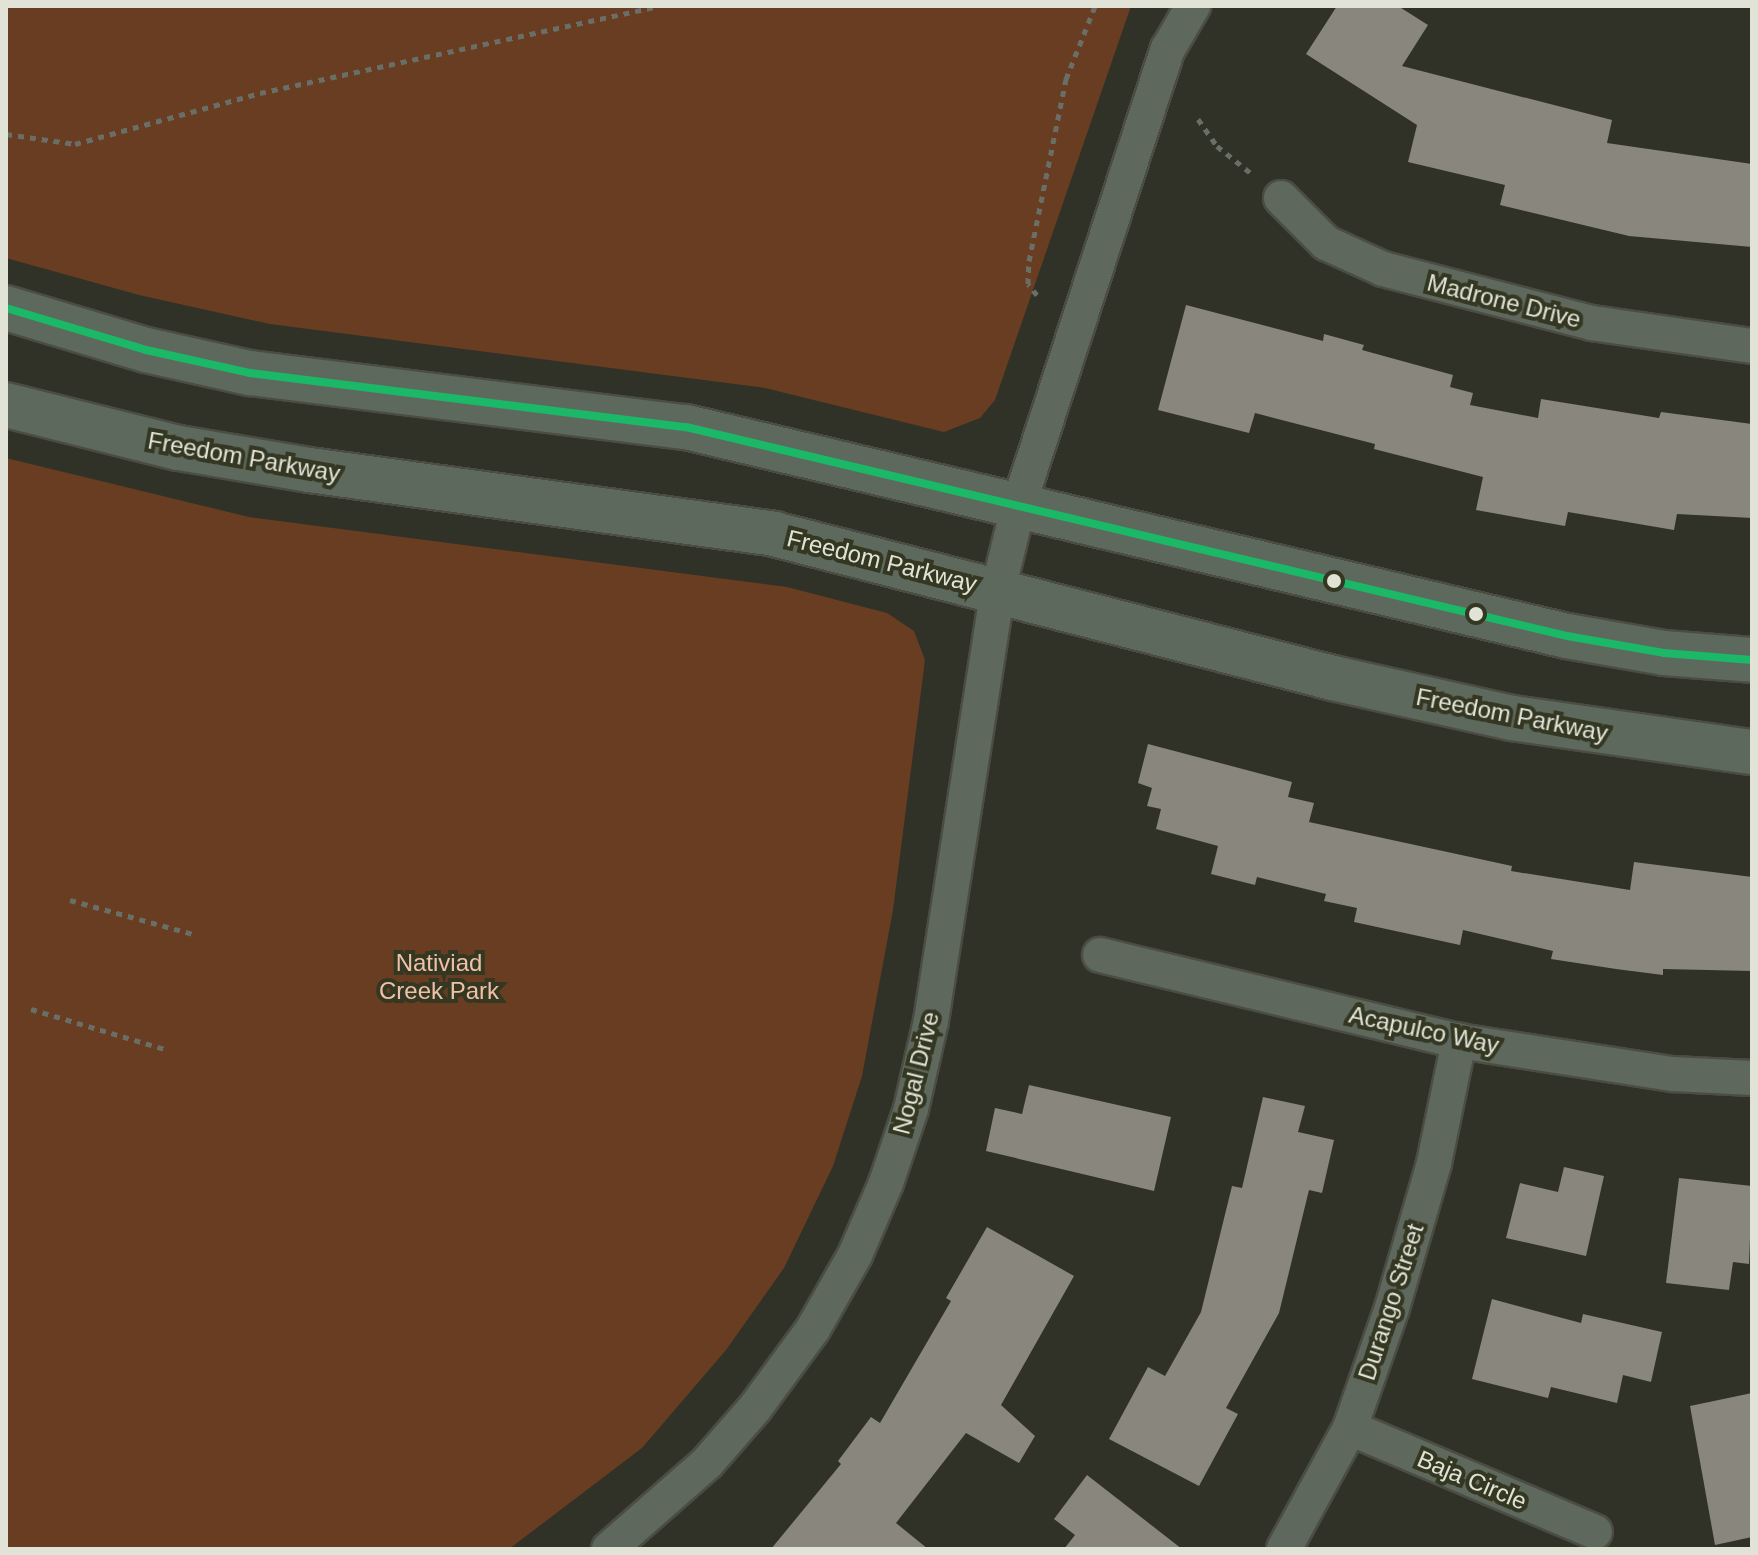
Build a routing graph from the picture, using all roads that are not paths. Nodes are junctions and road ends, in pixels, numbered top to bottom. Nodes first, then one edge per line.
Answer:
1 (1193, 6) edge
2 (1281, 198) road end
3 (6, 308) edge
4 (1752, 346) edge
5 (6, 405) edge
6 (1019, 504) junction
7 (998, 590) junction
8 (1752, 660) edge
9 (1752, 752) edge
10 (1100, 955) dead end
11 (1459, 1041) junction
12 (1752, 1078) edge
13 (1350, 1428) junction
14 (1595, 1532) dead end
15 (609, 1549) edge
16 (1284, 1549) edge

1 - 6 street, Nogal Drive
2 - 4 street, Madrone Drive
3 - 6 main road
5 - 7 main road, Freedom Parkway
6 - 7 street, Nogal Drive
6 - 8 main road
7 - 9 main road, Freedom Parkway
7 - 15 street, Nogal Drive
10 - 11 street, Acapulco Way
11 - 12 street, Acapulco Way
11 - 13 street, Durango Street
13 - 14 street, Baja Circle
13 - 16 street, Durango Street

